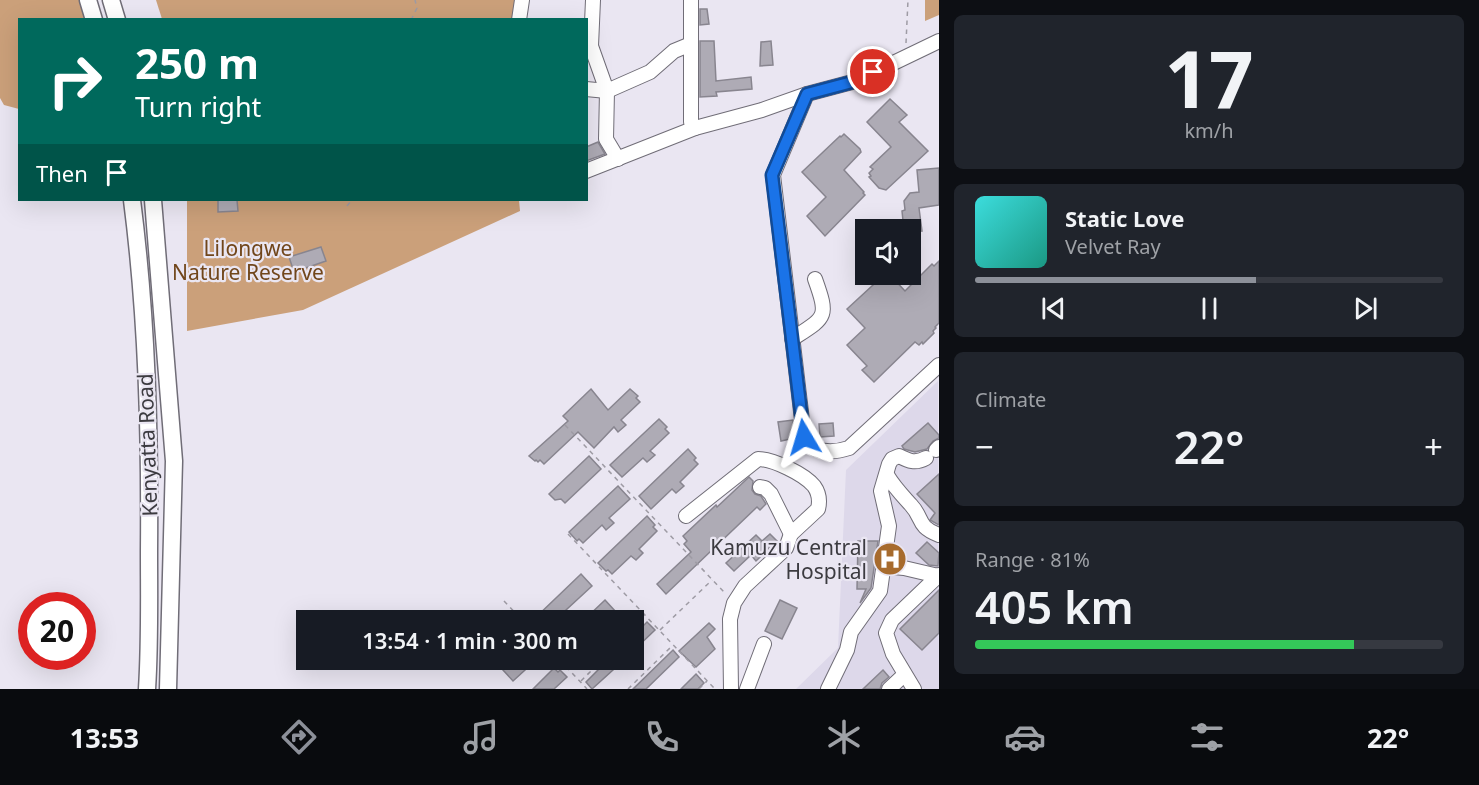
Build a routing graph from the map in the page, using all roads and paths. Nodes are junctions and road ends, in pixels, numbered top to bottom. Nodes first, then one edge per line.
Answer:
1 (88, 0) edge
2 (111, 0) edge
3 (416, 0) edge
4 (522, 0) edge
5 (593, 0) edge
6 (691, 0) edge
7 (908, 0) edge
8 (93, 18) edge
9 (116, 18) edge
10 (412, 18) edge
11 (519, 18) edge
12 (939, 41) edge
13 (691, 44) junction
14 (906, 56) junction
15 (588, 89) edge
16 (607, 91) junction
17 (807, 94) junction
18 (695, 128) junction
19 (618, 159) junction
20 (588, 170) edge
21 (132, 201) edge
22 (153, 201) edge
23 (351, 201) edge
24 (347, 206) dead end
25 (815, 279) dead end
26 (792, 339) junction
27 (939, 366) edge
28 (565, 424) dead end
29 (934, 452) edge
30 (887, 475) junction
31 (759, 487) dead end
32 (686, 516) dead end
33 (568, 534) dead end
34 (791, 534) junction
35 (939, 535) edge
36 (884, 566) junction
37 (938, 575) edge
38 (712, 580) junction
39 (504, 601) dead end
40 (734, 603) junction
41 (513, 610) edge
42 (646, 617) joint
43 (660, 631) junction
44 (764, 644) dead end
45 (673, 645) junction
46 (570, 670) edge
47 (592, 670) edge
48 (904, 675) junction
49 (580, 681) junction
50 (707, 681) junction
51 (147, 689) edge
52 (168, 689) edge
53 (587, 689) edge
54 (628, 689) edge
55 (699, 689) edge
56 (714, 689) edge
57 (731, 689) edge
58 (747, 689) edge
59 (828, 689) edge
60 (889, 689) edge
61 (914, 689) edge

1 - 8 main road
2 - 9 main road
3 - 10 path
4 - 11 street
5 - 16 street
6 - 13 street
7 - 14 path
12 - 14 street
13 - 16 street
13 - 18 street
14 - 17 street
15 - 16 street
16 - 19 street
17 - 18 street
17 - 26 street
18 - 19 street
19 - 20 street
21 - 51 main road, Kenyatta Road
22 - 52 main road, Kenyatta Road
23 - 24 path
25 - 26 street
26 - 27 street
28 - 38 path
29 - 30 street
30 - 35 street
30 - 36 street
31 - 34 street
32 - 34 street
33 - 42 path
34 - 40 street
36 - 37 street
36 - 59 street
37 - 48 street
38 - 40 path
38 - 43 path
39 - 41 path
40 - 57 street
42 - 43 path
43 - 45 path
44 - 58 street
45 - 50 path
45 - 54 path
46 - 49 path
47 - 49 path
48 - 60 street
48 - 61 street
49 - 53 path
50 - 55 path
50 - 56 path

